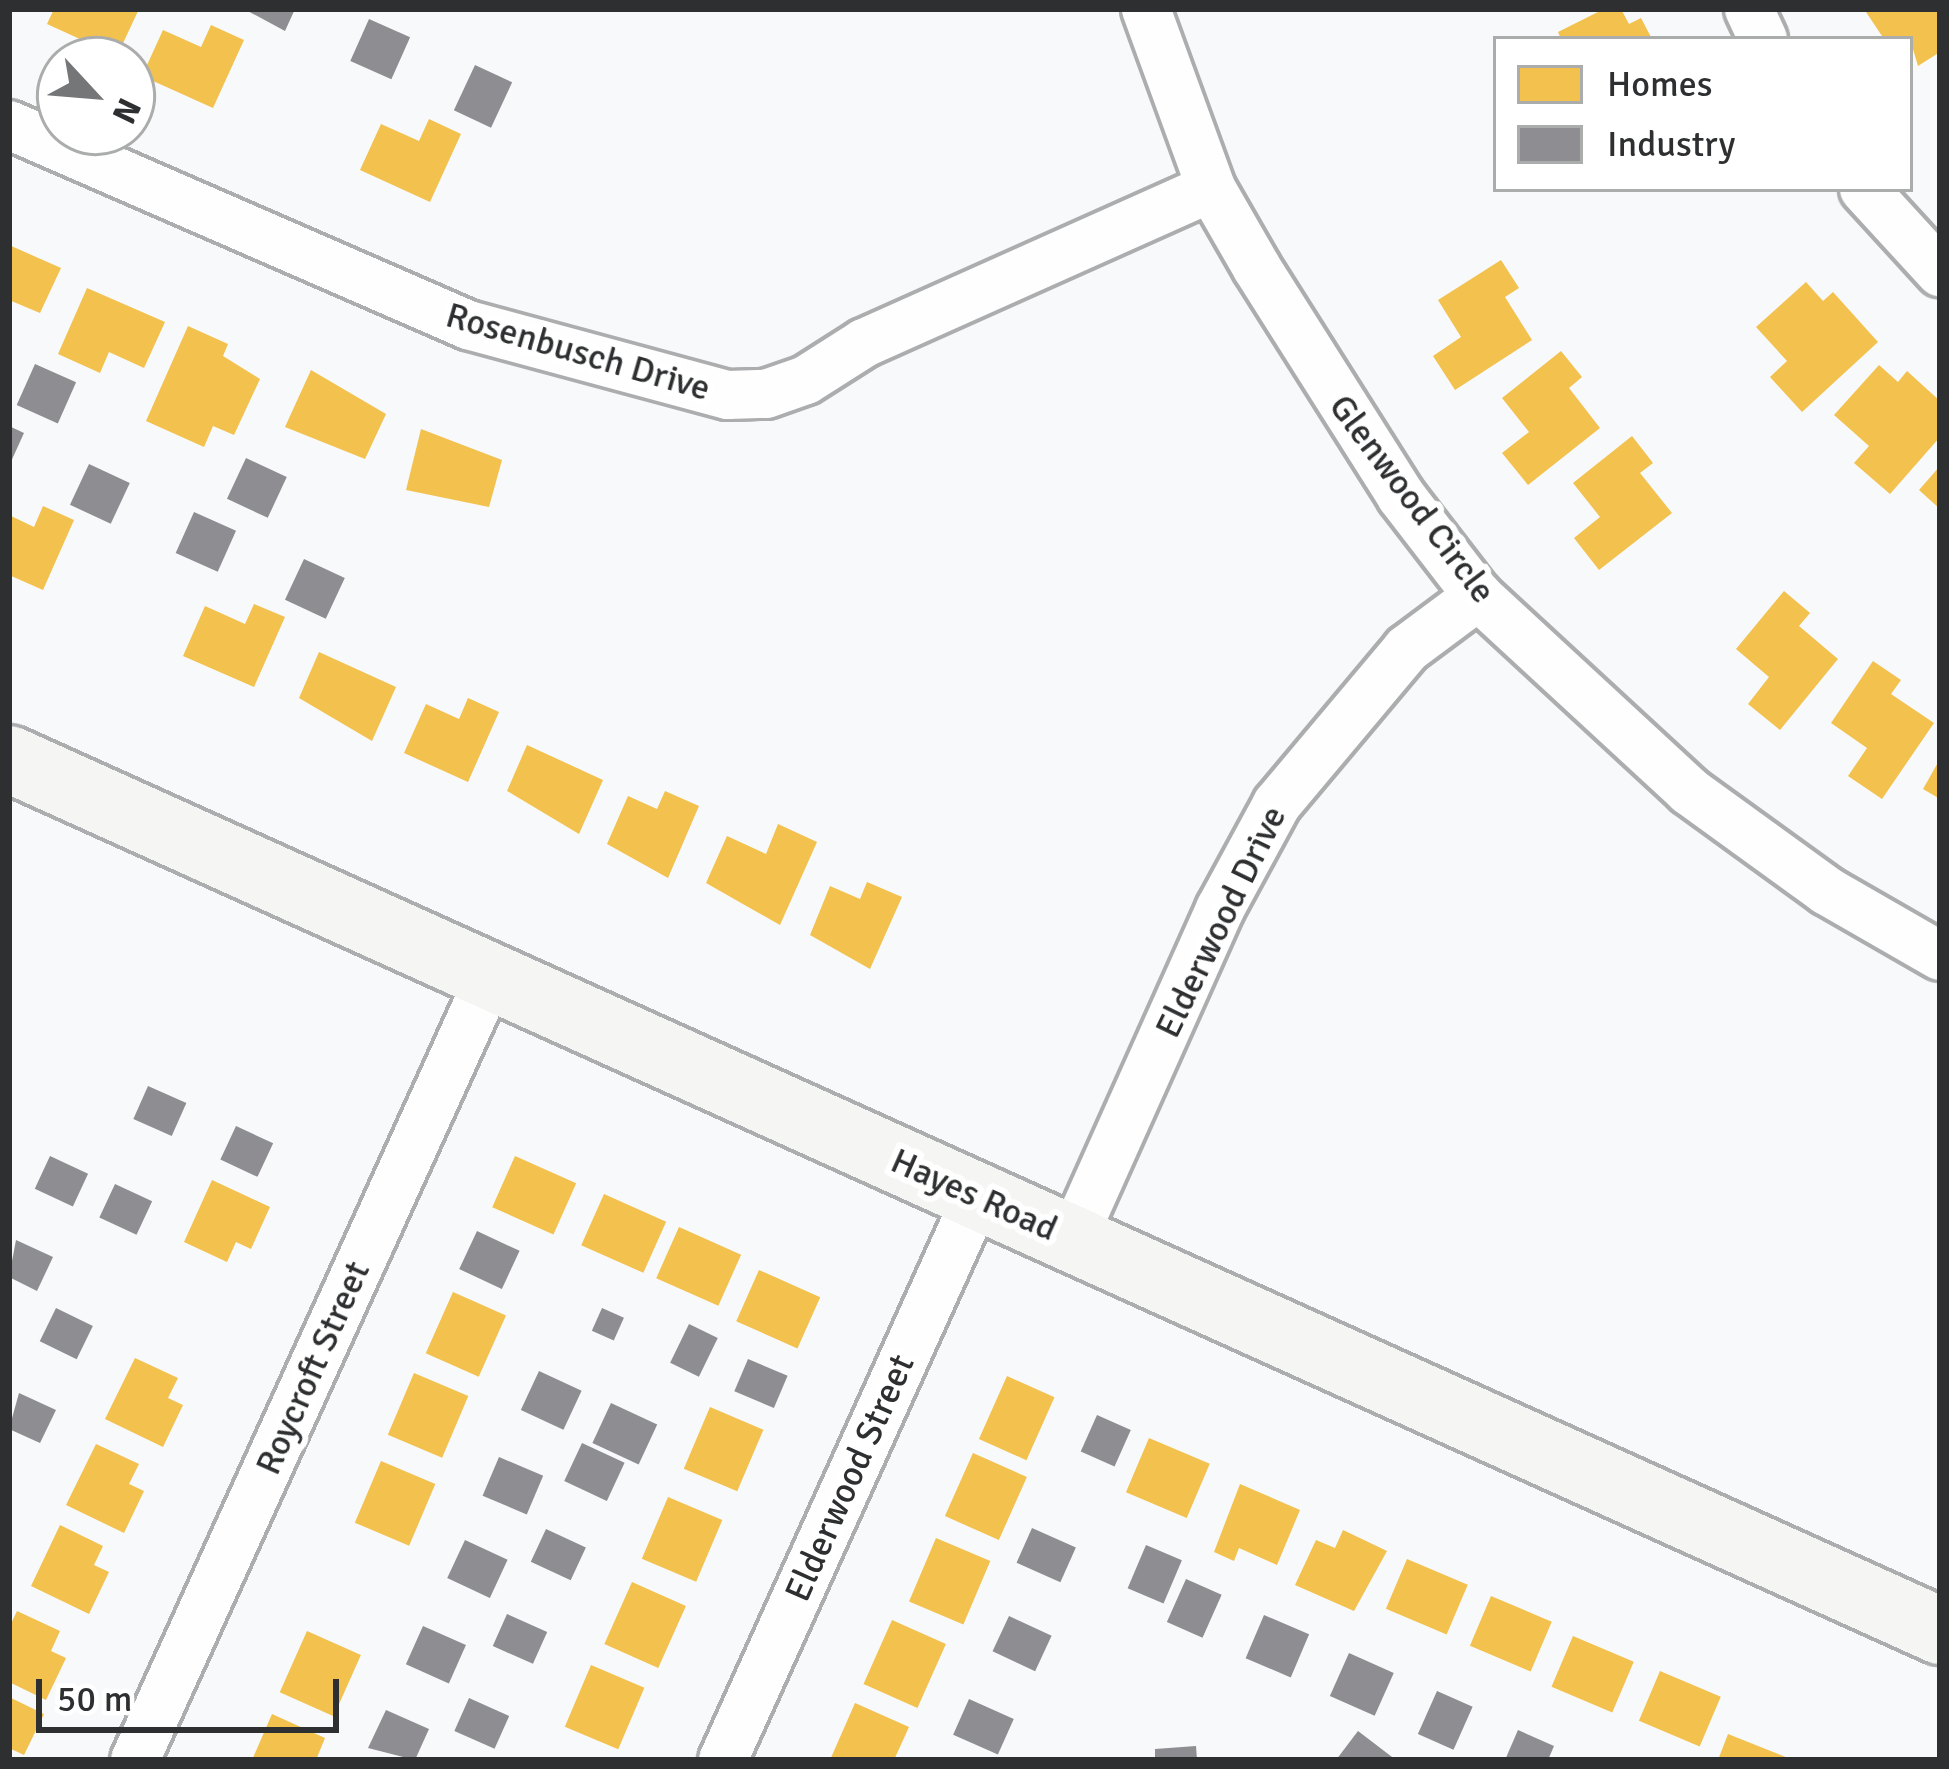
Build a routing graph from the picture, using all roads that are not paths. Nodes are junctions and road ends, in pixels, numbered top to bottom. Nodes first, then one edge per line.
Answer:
1 (1146, 9) edge
2 (9, 124) edge
3 (1211, 188) junction
4 (1867, 192) edge
5 (1940, 272) edge
6 (1478, 596) junction
7 (9, 759) edge
8 (1940, 956) edge
9 (491, 975) junction
10 (977, 1197) junction
11 (1072, 1240) junction
12 (1940, 1631) edge
13 (135, 1760) edge
14 (723, 1760) edge

1 - 3 street, Glenwood Circle
2 - 3 street, Rosenbusch Drive
3 - 6 street, Glenwood Circle
4 - 5 street
6 - 8 street, Glenwood Circle
6 - 11 street, Elderwood Drive
7 - 9 street, Hayes Road
9 - 10 street, Hayes Road
9 - 13 street, Roycroft Street
10 - 11 street, Hayes Road
10 - 14 street, Elderwood Street
11 - 12 street, Hayes Road

